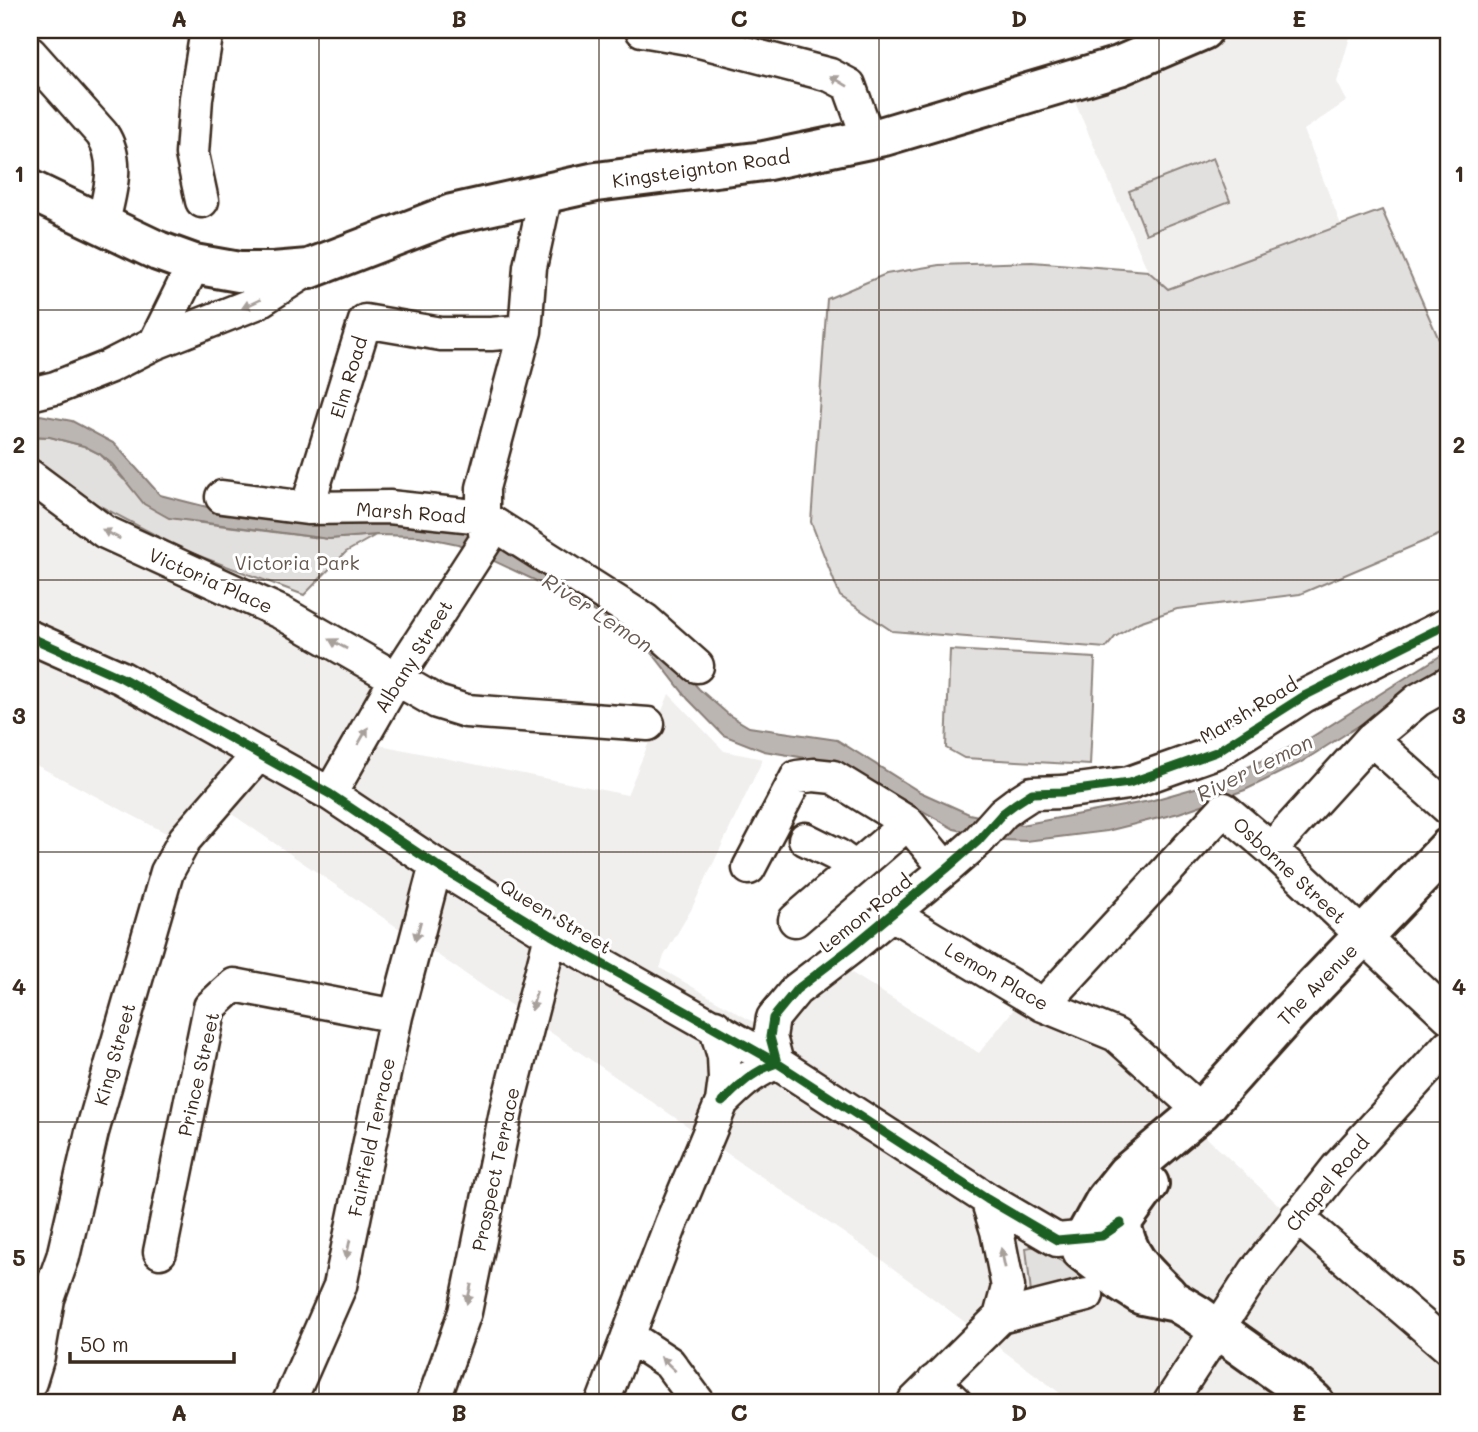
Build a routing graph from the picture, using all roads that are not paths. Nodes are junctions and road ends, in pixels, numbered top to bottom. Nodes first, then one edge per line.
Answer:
1 (207, 30) edge
2 (642, 30) edge
3 (1203, 30) edge
4 (700, 34) edge
5 (30, 53) edge
6 (869, 140) junction
7 (30, 190) edge
8 (546, 193) junction
9 (202, 201) dead end
10 (102, 226) junction
11 (194, 264) junction
12 (309, 269) junction
13 (525, 331) junction
14 (155, 343) junction
15 (30, 394) edge
16 (30, 476) edge
17 (222, 497) dead end
18 (307, 508) junction
19 (481, 540) junction
20 (1448, 624) edge
21 (30, 637) edge
22 (697, 666) dead end
23 (396, 679) junction
24 (1448, 683) edge
25 (648, 724) dead end
26 (1371, 739) junction
27 (259, 754) junction
28 (330, 794) junction
29 (1009, 808) joint
30 (1448, 808) edge
31 (908, 823) junction
32 (805, 839) dead end
33 (1448, 848) edge
34 (1271, 849) junction
35 (436, 865) junction
36 (749, 868) dead end
37 (855, 868) junction
38 (946, 869) junction
39 (892, 914) junction
40 (795, 920) dead end
41 (551, 935) junction
42 (1362, 937) junction
43 (1043, 1005) junction
44 (396, 1016) junction
45 (1448, 1016) edge
46 (715, 1026) junction
47 (1448, 1046) edge
48 (777, 1063) junction
49 (722, 1102) junction
50 (1194, 1117) junction
51 (987, 1199) junction
52 (1297, 1217) junction
53 (1121, 1223) junction
54 (1075, 1242) junction
55 (160, 1252) dead end
56 (1087, 1295) dead end
57 (1176, 1302) junction
58 (1000, 1317) junction
59 (1217, 1330) junction
60 (628, 1336) junction
61 (1448, 1347) edge
62 (30, 1382) edge
63 (934, 1395) edge
64 (289, 1402) edge
65 (433, 1402) edge
66 (603, 1402) edge
67 (698, 1402) edge
68 (1170, 1402) edge
69 (1314, 1402) edge

1 - 9 street
2 - 4 street
3 - 6 main road, Kingsteignton Road
6 -> 4 street
5 - 10 street
6 - 8 main road, Kingsteignton Road
7 - 10 main road, Kingsteignton Road
8 - 12 main road, Kingsteignton Road
8 - 13 street
10 - 11 main road, Kingsteignton Road
11 - 12 main road, Kingsteignton Road
11 - 14 street
12 -> 14 street
13 - 18 street, Elm Road
13 - 19 street
14 - 15 street
23 -> 16 street, Victoria Place
17 - 18 street, Marsh Road
18 - 19 street, Marsh Road
19 - 22 street, Marsh Road
19 - 23 street, Albany Street
20 - 29 street, Marsh Road
21 - 27 street, Queen Street
23 - 25 street, Victoria Place
28 -> 23 street, Albany Street
24 - 26 street
26 - 30 street
26 - 34 street
27 - 28 street, Queen Street
27 - 62 street, King Street
28 - 35 street, Queen Street
29 - 38 street, Lemon Road
31 - 36 street
31 - 37 street
31 - 38 street
32 - 37 street
33 - 42 main road, The Avenue
34 - 42 street, Osborne Street
34 - 43 street, Osborne Street
35 - 41 street, Queen Street
35 -> 44 street, Fairfield Terrace
37 - 40 street
38 - 39 street, Lemon Road
39 - 43 street, Lemon Place
39 - 48 street, Lemon Road
41 - 46 street, Queen Street
41 -> 65 street, Prospect Terrace
42 - 45 street, Osborne Street
42 - 50 main road, The Avenue
43 - 50 street, Lemon Place
44 - 55 street, Prince Street
44 -> 64 street, Fairfield Terrace
46 - 48 street, Queen Street
46 - 49 street
47 - 52 street, Chapel Road
48 - 49 street
48 - 51 street, Queen Street
49 - 60 street
50 - 53 main road, The Avenue
50 - 54 main road, The Avenue
51 - 54 street, Queen Street
58 -> 51 street
52 - 59 street, Chapel Road
52 - 61 street
53 - 54 street
53 - 57 main road
54 - 57 main road, Queen Street
56 - 58 street
57 - 59 main road, Queen Street
58 - 63 street
59 - 68 street, Chapel Road
59 - 69 main road, Queen Street
60 - 66 street
67 -> 60 street

